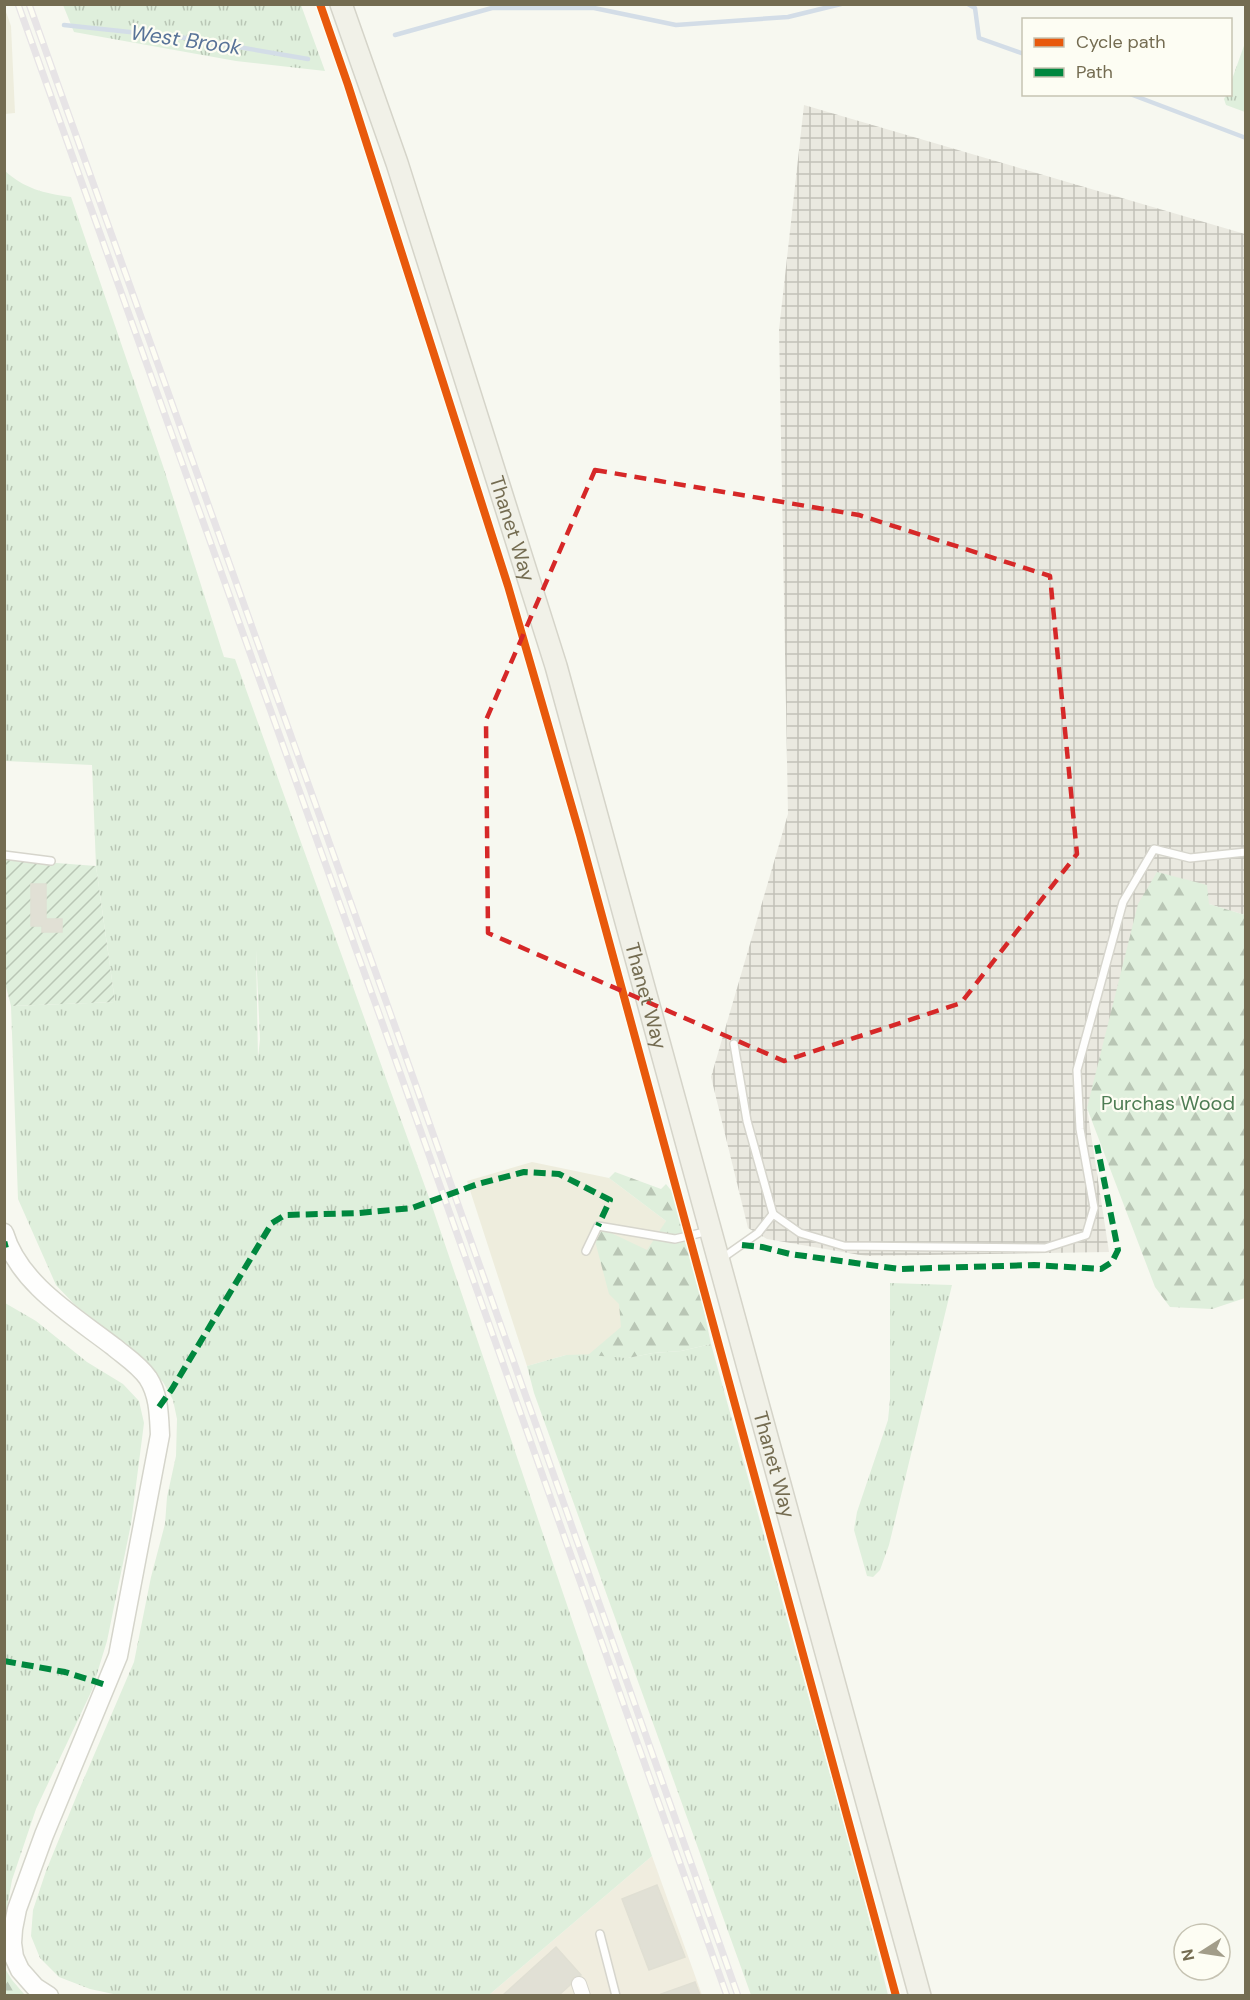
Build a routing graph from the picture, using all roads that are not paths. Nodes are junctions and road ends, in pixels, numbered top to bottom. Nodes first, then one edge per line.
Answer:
1 (341, 4) edge
2 (1245, 852) edge
3 (4, 855) edge
4 (51, 861) dead end
5 (734, 1044) dead end
6 (772, 1214) junction
7 (712, 1230) junction
8 (4, 1233) edge
9 (586, 1251) dead end
10 (720, 1260) junction
11 (600, 1934) dead end
12 (49, 1995) edge
13 (616, 1995) edge
14 (920, 1995) edge

1 - 7 main road, Thanet Way
2 - 6 lane
3 - 4 lane
5 - 6 lane
6 - 10 lane
7 - 9 lane
7 - 10 main road, Thanet Way
8 - 12 main road
10 - 14 main road, Thanet Way
11 - 13 lane

